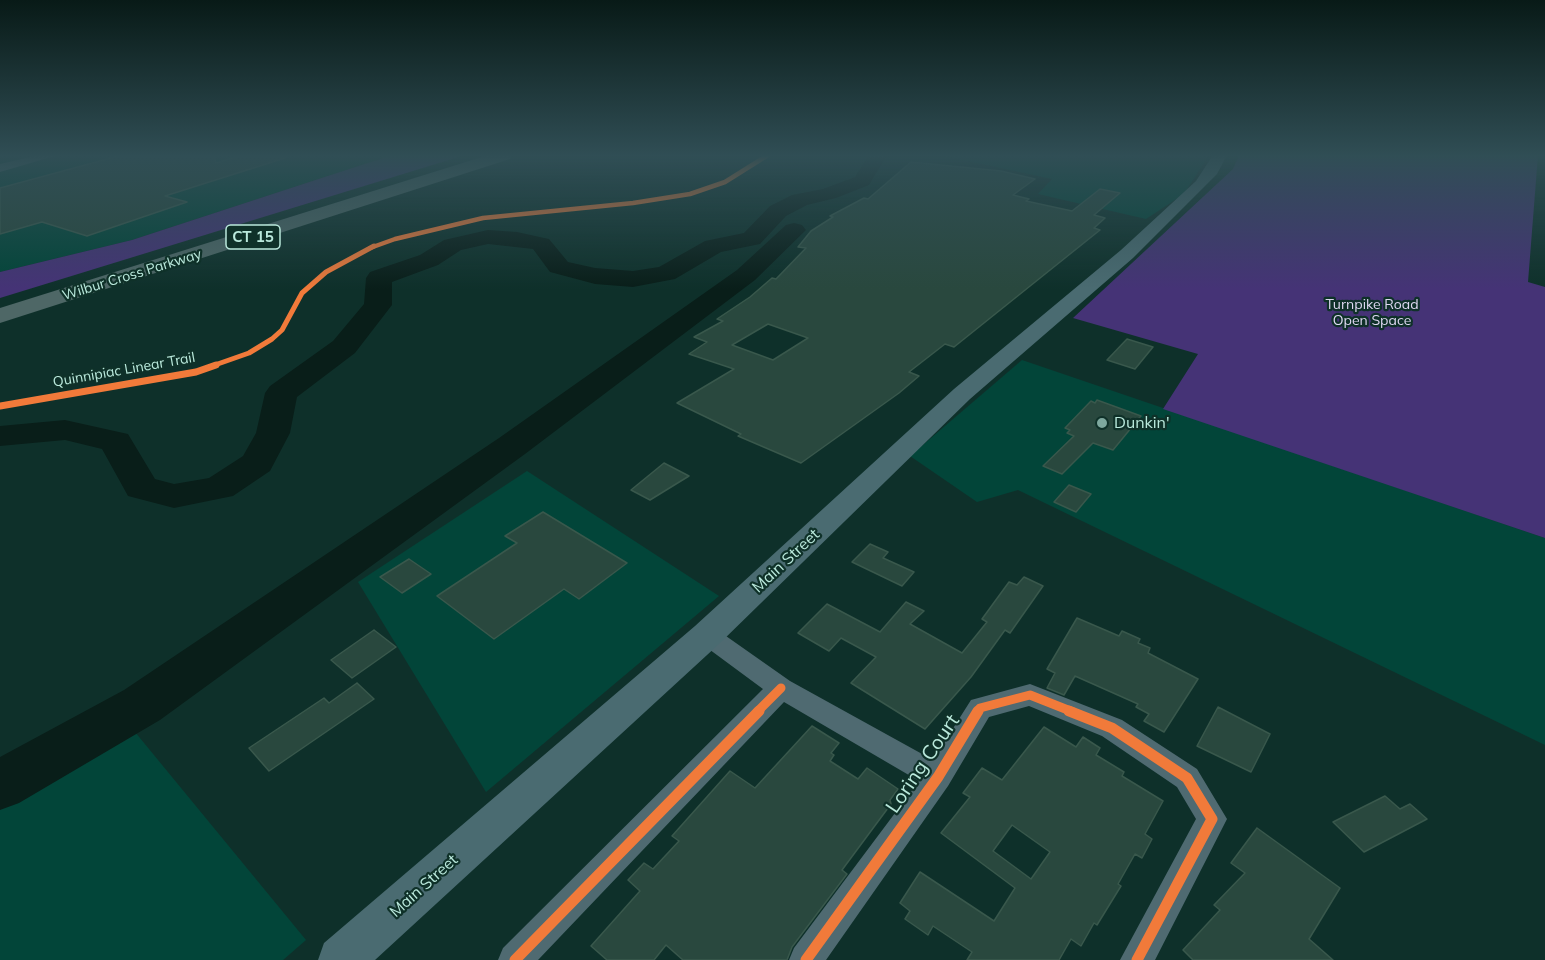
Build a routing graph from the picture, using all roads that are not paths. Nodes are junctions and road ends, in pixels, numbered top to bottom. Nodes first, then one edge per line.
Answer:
1 (332, 200) edge
2 (362, 200) edge
3 (1185, 200) edge
4 (0, 304) edge
5 (0, 316) edge
6 (707, 635) junction
7 (781, 688) junction
8 (938, 777) junction
9 (342, 960) edge
10 (515, 960) edge
11 (806, 960) edge
12 (1137, 960) edge

1 - 4 highway, Wilbur Cross Parkway / CT 15
2 - 5 highway, Wilbur Cross Parkway / CT 15
3 - 6 main road, Main Street
6 - 7 street, Loring Court
6 - 9 main road, Main Street
7 - 8 street, Loring Court
7 - 10 street
8 - 11 street, Loring Court
8 - 12 street, Loring Court

